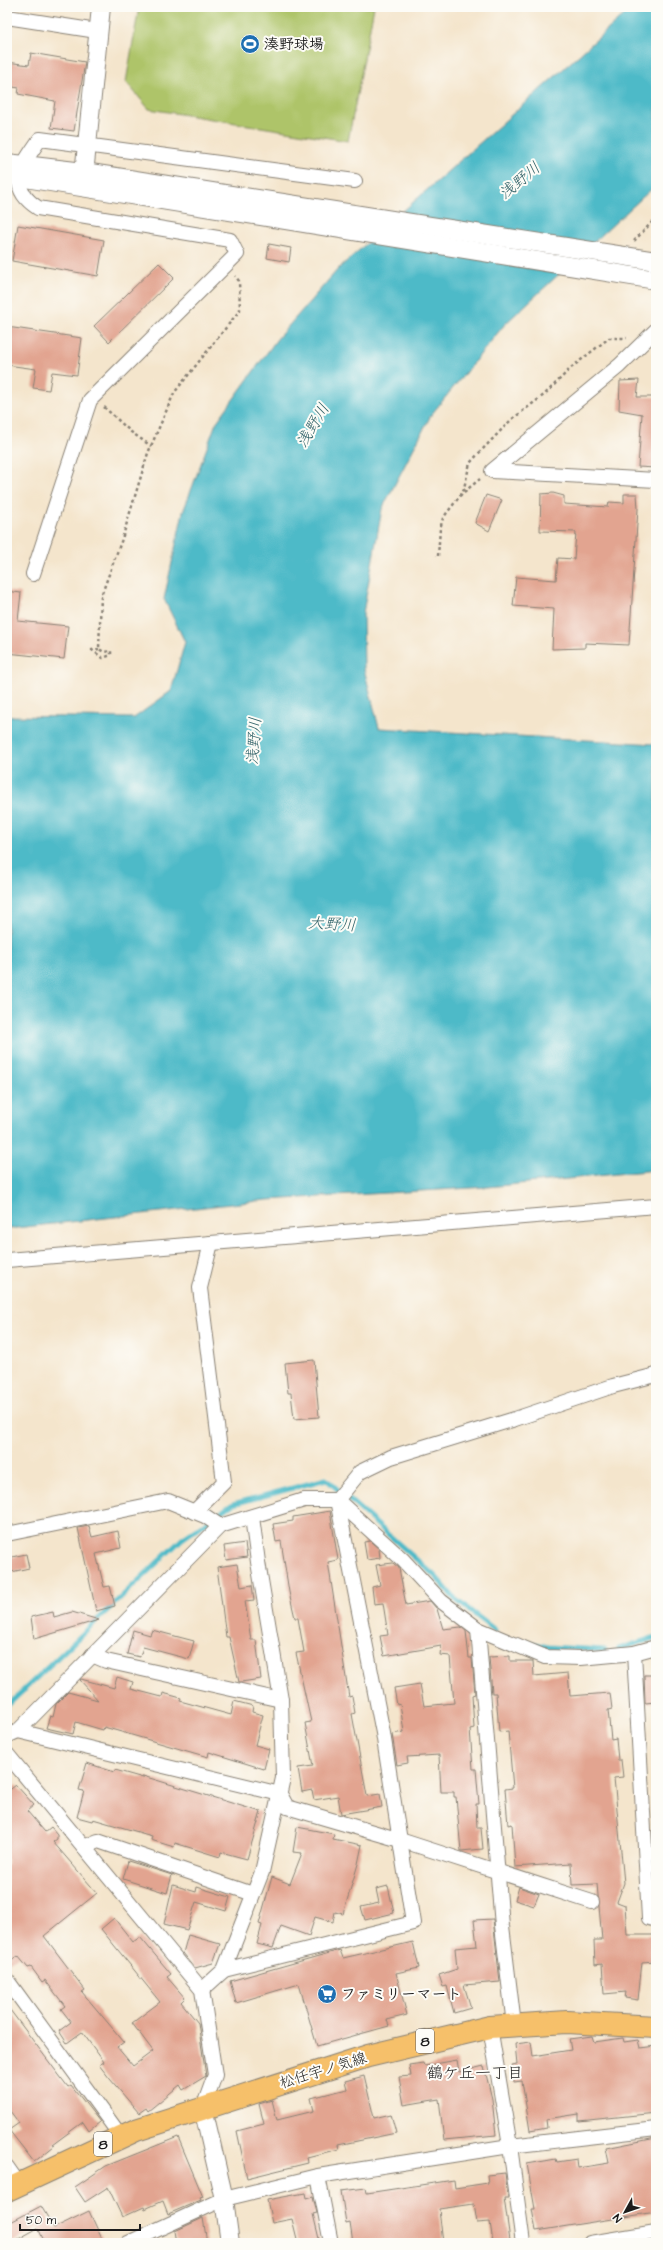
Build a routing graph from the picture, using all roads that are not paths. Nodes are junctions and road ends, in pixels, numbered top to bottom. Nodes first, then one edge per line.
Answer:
1 (101, 7) edge
2 (7, 17) edge
3 (97, 31) junction
4 (86, 144) junction
5 (14, 170) edge
6 (83, 179) junction
7 (355, 181) dead end
8 (656, 261) edge
9 (656, 280) edge
10 (656, 330) edge
11 (656, 480) edge
12 (33, 574) dead end
13 (656, 1206) edge
14 (211, 1243) junction
15 (7, 1260) edge
16 (656, 1375) edge
17 (337, 1499) junction
18 (252, 1517) junction
19 (208, 1519) junction
20 (7, 1534) edge
21 (478, 1629) junction
22 (656, 1647) edge
23 (634, 1653) junction
24 (92, 1655) junction
25 (281, 1700) junction
26 (12, 1734) edge
27 (7, 1754) edge
28 (280, 1794) junction
29 (400, 1840) junction
30 (84, 1847) junction
31 (498, 1872) junction
32 (253, 1894) junction
33 (592, 1902) dead end
34 (656, 1920) edge
35 (224, 1970) junction
36 (7, 1980) edge
37 (202, 1990) junction
38 (514, 2025) junction
39 (490, 2027) junction
40 (656, 2027) edge
41 (202, 2108) junction
42 (656, 2129) edge
43 (120, 2136) junction
44 (510, 2146) junction
45 (318, 2176) junction
46 (11, 2180) edge
47 (224, 2199) junction
48 (656, 2232) edge
49 (128, 2243) edge
50 (230, 2243) edge
51 (331, 2243) edge
52 (523, 2243) edge
53 (590, 2243) edge

1 - 3 street
2 - 3 street
3 - 4 street
4 - 5 street
4 - 6 street
4 - 7 street
5 - 6 street
5 - 12 street
6 - 8 street
6 - 9 street
10 - 11 street
13 - 14 street
14 - 15 street
14 - 19 street
16 - 17 street
17 - 18 street
17 - 21 street
17 - 29 street
18 - 19 street
18 - 25 street
19 - 20 street
19 - 24 street
21 - 23 street
21 - 31 street
22 - 23 street
23 - 34 street
24 - 25 street
24 - 26 street
25 - 28 street
26 - 28 street
27 - 30 street
28 - 29 street
28 - 32 street
29 - 31 street
29 - 35 street
30 - 32 street
30 - 37 street
31 - 33 street
31 - 38 street
32 - 35 street
35 - 37 street
36 - 43 street
37 - 41 street
38 - 39 main road, 松任宇ノ気線 / 8
38 - 40 main road, 松任宇ノ気線 / 8
39 - 41 main road, 松任宇ノ気線 / 8
39 - 44 street
41 - 43 main road, 松任宇ノ気線 / 8
41 - 47 street
42 - 44 street
43 - 46 main road, 松任宇ノ気線 / 8
44 - 45 street
44 - 52 street
45 - 47 street
45 - 51 street
47 - 49 street
47 - 50 street
48 - 53 street

